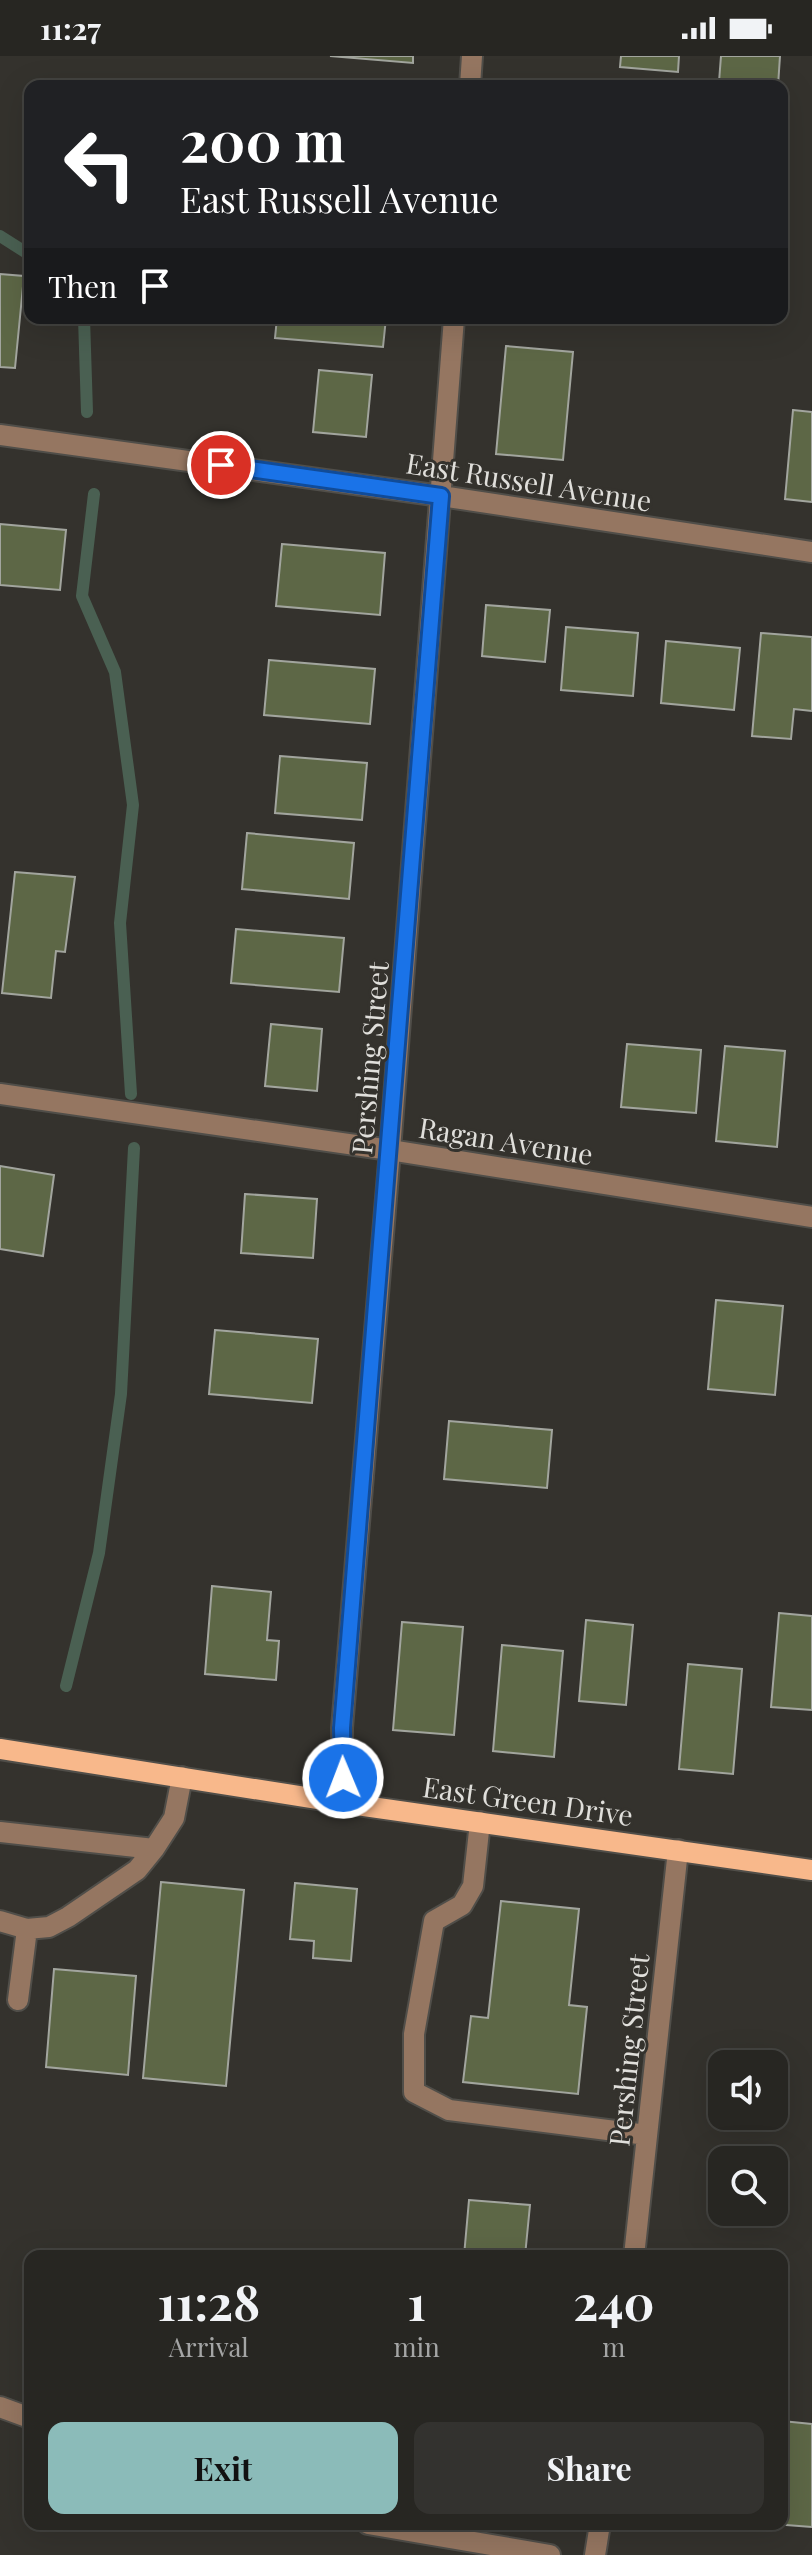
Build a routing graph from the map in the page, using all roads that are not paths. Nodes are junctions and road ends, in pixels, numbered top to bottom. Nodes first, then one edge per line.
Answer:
1 (472, 56) edge
2 (470, 80) edge
3 (454, 324) edge
4 (0, 435) edge
5 (441, 496) junction
6 (812, 552) edge
7 (0, 1094) edge
8 (390, 1150) junction
9 (812, 1217) edge
10 (0, 1749) edge
11 (182, 1777) junction
12 (343, 1803) junction
13 (480, 1822) junction
14 (0, 1832) edge
15 (154, 1849) junction
16 (678, 1850) junction
17 (812, 1870) edge
18 (0, 1921) edge
19 (27, 1929) junction
20 (18, 2000) dead end
21 (647, 2135) junction
22 (635, 2250) edge
23 (0, 2407) edge
24 (24, 2416) edge
25 (403, 2530) edge
26 (599, 2530) edge
27 (550, 2555) edge
28 (595, 2555) edge

1 - 2 street
3 - 5 street, Pershing Street
4 - 5 street, East Russell Avenue
5 - 6 street, East Russell Avenue
5 - 8 street, Pershing Street
7 - 8 street, Ragan Avenue
8 - 9 street, Ragan Avenue
8 - 12 street, Pershing Street
10 - 11 main road, East Green Drive
11 - 12 main road, East Green Drive
11 - 15 street
12 - 13 main road, East Green Drive
13 - 16 main road, East Green Drive
13 - 21 street
14 - 15 street
15 - 19 street
16 - 17 main road, East Green Drive
16 - 21 street, Pershing Street
18 - 19 street
19 - 20 street
21 - 22 street, Pershing Street
23 - 24 street
25 - 27 street
26 - 28 street

